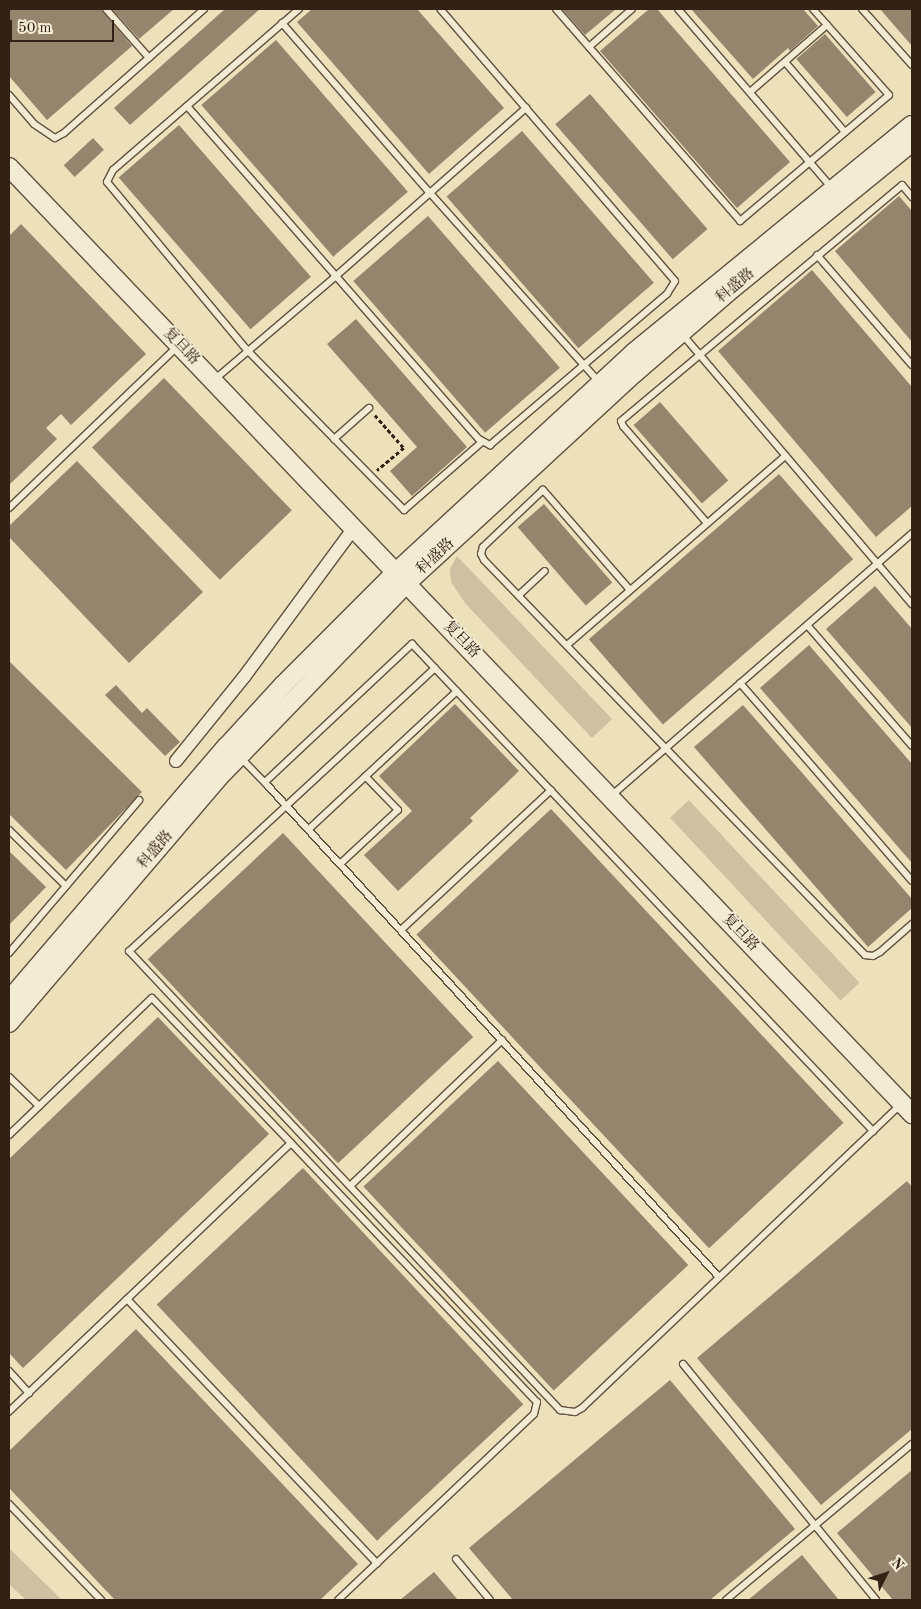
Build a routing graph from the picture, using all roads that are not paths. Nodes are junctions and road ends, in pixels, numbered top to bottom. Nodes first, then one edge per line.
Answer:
1 (106, 9) edge
2 (204, 9) edge
3 (299, 9) edge
4 (440, 9) edge
5 (556, 9) edge
6 (632, 9) edge
7 (678, 9) edge
8 (813, 9) edge
9 (862, 9) edge
10 (282, 23) junction
11 (828, 25) junction
12 (589, 47) junction
13 (149, 58) junction
14 (785, 62) junction
15 (912, 66) edge
16 (750, 92) junction
17 (9, 95) edge
18 (187, 106) junction
19 (526, 108) junction
20 (912, 125) edge
21 (845, 132) junction
22 (912, 142) edge
23 (810, 162) junction
24 (9, 167) edge
25 (430, 193) junction
26 (838, 194) junction
27 (912, 197) edge
28 (817, 255) junction
29 (336, 276) junction
30 (676, 328) junction
31 (179, 346) junction
32 (248, 351) junction
33 (699, 354) junction
34 (584, 365) junction
35 (912, 365) edge
36 (213, 381) junction
37 (605, 389) junction
38 (369, 408) road end
39 (334, 439) junction
40 (482, 442) junction
41 (785, 456) junction
42 (9, 508) edge
43 (707, 523) junction
44 (354, 528) junction
45 (912, 533) edge
46 (877, 564) junction
47 (545, 571) dead end
48 (402, 578) junction
49 (630, 590) junction
50 (519, 595) junction
51 (912, 604) edge
52 (807, 625) junction
53 (567, 645) junction
54 (435, 668) junction
55 (740, 683) junction
56 (457, 691) junction
57 (912, 746) edge
58 (666, 748) junction
59 (232, 751) junction
60 (176, 761) dead end
61 (365, 776) junction
62 (265, 782) junction
63 (551, 790) junction
64 (610, 797) junction
65 (139, 800) dead end
66 (286, 805) junction
67 (9, 830) edge
68 (309, 830) junction
69 (340, 864) junction
70 (912, 881) edge
71 (66, 886) junction
72 (912, 924) edge
73 (401, 930) junction
74 (9, 953) edge
75 (9, 1000) edge
76 (9, 1023) edge
77 (502, 1040) junction
78 (9, 1077) edge
79 (40, 1106) junction
80 (907, 1108) edge
81 (873, 1131) junction
82 (9, 1136) edge
83 (291, 1142) junction
84 (350, 1186) junction
85 (718, 1276) junction
86 (127, 1299) junction
87 (683, 1364) dead end
88 (9, 1371) edge
89 (29, 1393) junction
90 (9, 1412) edge
91 (912, 1444) edge
92 (9, 1504) edge
93 (815, 1526) junction
94 (456, 1560) dead end
95 (377, 1563) junction
96 (101, 1600) edge
97 (338, 1600) edge
98 (490, 1600) edge
99 (726, 1600) edge
100 (876, 1600) edge

1 - 13 lane
2 - 13 lane
3 - 10 lane
4 - 19 lane
5 - 12 lane
6 - 12 lane
7 - 16 lane
8 - 11 lane
9 - 15 lane
10 - 18 lane
10 - 25 lane
11 - 14 lane
11 - 21 lane
12 - 23 lane
13 - 17 lane
14 - 16 lane
14 - 21 lane
16 - 23 lane
18 - 29 lane
18 - 32 lane
19 - 25 lane
19 - 34 lane
20 - 26 street, 科盛路
21 - 23 lane
22 - 26 street, 科盛路
23 - 26 lane
24 - 31 street, 复旦路
25 - 29 lane
25 - 34 lane
26 - 30 street, 科盛路
27 - 28 lane
28 - 33 lane
28 - 35 lane
29 - 32 lane
29 - 40 lane
30 - 33 lane
30 - 37 street, 科盛路
31 - 36 street, 复旦路
31 - 42 lane
32 - 36 lane
32 - 39 lane
33 - 41 lane
33 - 43 lane
34 - 37 lane
34 - 40 lane
36 - 44 street, 复旦路
37 - 48 street, 科盛路
38 - 39 lane
39 - 40 lane
41 - 43 lane
41 - 46 lane
43 - 49 lane
44 - 48 street, 复旦路
44 - 60 street
45 - 46 lane
46 - 51 lane
46 - 52 lane
47 - 50 lane
48 - 59 street, 科盛路
48 - 64 street, 复旦路
49 - 50 lane
49 - 53 lane
50 - 53 lane
52 - 55 lane
52 - 57 lane
53 - 58 lane
54 - 56 lane
54 - 62 lane
54 - 66 lane
55 - 58 lane
55 - 70 lane
56 - 61 lane
56 - 63 lane
58 - 64 lane
58 - 72 lane
59 - 62 lane
59 - 75 street, 科盛路
59 - 76 street, 科盛路
61 - 68 lane
61 - 69 lane
62 - 66 lane
63 - 73 lane
63 - 81 lane
64 - 80 street, 复旦路
65 - 71 lane
66 - 68 lane
66 - 84 lane
67 - 71 lane
68 - 69 lane
69 - 73 lane
71 - 74 lane
73 - 77 lane
77 - 84 lane
77 - 85 lane
78 - 79 lane
79 - 82 lane
79 - 83 lane
80 - 81 lane
81 - 85 lane
83 - 86 lane
83 - 95 lane
84 - 85 lane
86 - 89 lane
86 - 95 lane
87 - 93 lane
88 - 89 lane
89 - 90 lane
91 - 93 lane
92 - 96 lane
93 - 99 lane
93 - 100 lane
94 - 98 lane
95 - 97 lane

